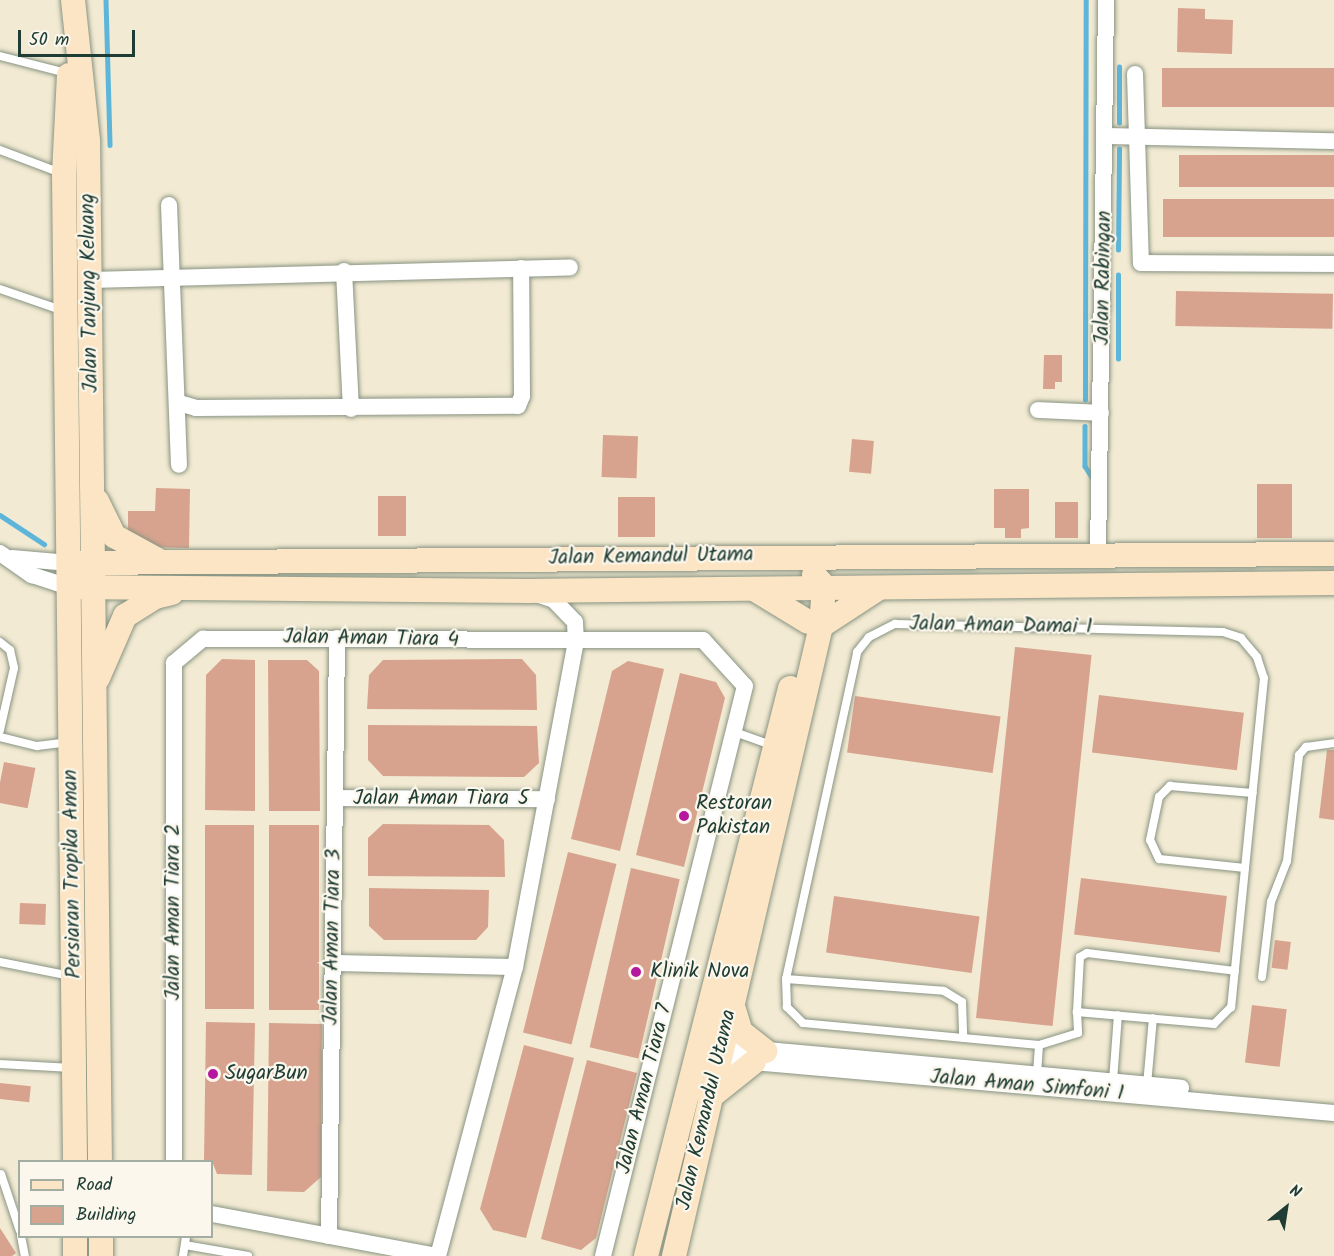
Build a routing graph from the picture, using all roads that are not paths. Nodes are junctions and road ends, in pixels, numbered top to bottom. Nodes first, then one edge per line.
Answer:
1 (73, 0) edge
2 (1106, 0) edge
3 (0, 57) edge
4 (69, 74) junction
5 (1135, 74) dead end
6 (1105, 136) junction
7 (1136, 137) junction
8 (1334, 141) edge
9 (0, 150) edge
10 (64, 174) junction
11 (169, 205) dead end
12 (1334, 264) edge
13 (570, 267) dead end
14 (520, 268) junction
15 (344, 271) junction
16 (172, 275) junction
17 (89, 280) junction
18 (0, 289) edge
19 (67, 311) junction
20 (179, 403) junction
21 (351, 409) junction
22 (1038, 410) dead end
23 (1101, 413) junction
24 (178, 465) dead end
25 (93, 487) junction
26 (1334, 554) edge
27 (4, 555) edge
28 (1098, 555) junction
29 (764, 556) junction
30 (869, 556) junction
31 (94, 563) junction
32 (165, 563) junction
33 (70, 575) junction
34 (819, 583) junction
35 (1334, 583) edge
36 (746, 586) junction
37 (884, 586) junction
38 (94, 587) junction
39 (201, 587) junction
40 (528, 591) junction
41 (814, 624) junction
42 (337, 638) junction
43 (0, 642) edge
44 (576, 642) junction
45 (174, 663) joint
46 (96, 685) junction
47 (0, 729) edge
48 (735, 732) junction
49 (0, 737) edge
50 (71, 741) junction
51 (1334, 743) edge
52 (774, 747) junction
53 (1253, 793) junction
54 (335, 798) junction
55 (547, 799) junction
56 (1245, 868) junction
57 (0, 962) edge
58 (333, 963) junction
59 (515, 967) junction
60 (1235, 971) junction
61 (74, 977) junction
62 (1262, 977) dead end
63 (786, 979) junction
64 (732, 1003) junction
65 (1077, 1012) junction
66 (1118, 1015) junction
67 (1153, 1018) junction
68 (704, 1026) junction
69 (963, 1038) junction
70 (1039, 1045) junction
71 (718, 1052) junction
72 (759, 1056) junction
73 (0, 1064) edge
74 (693, 1067) junction
75 (76, 1069) junction
76 (1037, 1074) junction
77 (1113, 1081) junction
78 (1147, 1085) junction
79 (710, 1096) junction
80 (1334, 1102) edge
81 (1334, 1113) edge
82 (104, 1155) edge
83 (75, 1160) edge
84 (174, 1160) edge
85 (1, 1174) edge
86 (213, 1214) edge
87 (18, 1225) edge
88 (329, 1236) junction
89 (22, 1238) edge
90 (75, 1238) edge
91 (101, 1238) edge
92 (185, 1241) edge
93 (26, 1256) edge
94 (75, 1256) edge
95 (101, 1256) edge
96 (183, 1256) edge
97 (248, 1256) edge
98 (437, 1256) edge
99 (603, 1256) edge
100 (646, 1256) edge
101 (674, 1256) edge

1 - 4 street, Jalan Tanjung Keluang
1 - 17 street, Jalan Tanjung Keluang
2 - 6 street, Jalan Rabingan
3 - 4 lane
4 - 10 street, Jalan Tanjung Keluang
5 - 7 street
6 - 7 street
6 - 23 street, Jalan Rabingan
7 - 8 street
7 - 12 street
9 - 10 lane
10 - 19 street, Jalan Tanjung Keluang
11 - 16 street
13 - 14 street
14 - 15 street
14 - 21 street
15 - 16 street
15 - 21 street
16 - 17 street
16 - 20 street
17 - 25 street, Jalan Tanjung Keluang
18 - 19 lane
19 - 33 street, Jalan Tanjung Keluang
20 - 21 street
20 - 24 street
22 - 23 street
23 - 28 street, Jalan Rabingan
25 - 31 street, Jalan Tanjung Keluang
25 - 32 street
26 - 28 street
27 - 33 street
27 - 33 street
28 - 30 street
29 - 30 street
29 - 32 street, Jalan Kemandul Utama
29 - 34 street, Jalan Kemandul Utama
30 - 34 street
31 - 32 street, Jalan Kemandul Utama
31 - 33 street, Jalan Kemandul Utama
31 - 38 street, Jalan Tanjung Keluang
33 - 38 street, Jalan Kemandul Utama
33 - 50 street, Persiaran Tropika Aman
34 - 36 street, Jalan Kemandul Utama
34 - 37 street, Jalan Kemandul Utama
34 - 41 street, Jalan Kemandul Utama
35 - 37 street, Jalan Kemandul Utama
36 - 40 street, Jalan Kemandul Utama
36 - 41 street
37 - 41 street
38 - 39 street, Jalan Kemandul Utama
38 - 46 street, Persiaran Tropika Aman
39 - 40 street, Jalan Kemandul Utama
39 - 46 street
40 - 44 street
41 - 52 street, Jalan Kemandul Utama
41 - 64 street, Jalan Kemandul Utama
42 - 44 street, Jalan Aman Tiara 4
42 - 45 street, Jalan Aman Tiara 4
42 - 54 street, Jalan Aman Tiara 3
43 - 47 lane
44 - 48 street, Jalan Aman Tiara 7
44 - 55 street
45 - 84 street, Jalan Aman Tiara 2
46 - 82 street, Persiaran Tropika Aman
48 - 52 lane
48 - 99 street, Jalan Aman Tiara 7
49 - 50 lane
50 - 61 street, Persiaran Tropika Aman
51 - 62 lane
52 - 68 street, Jalan Kemandul Utama
53 - 56 lane, Jalan Aman Damai 1
53 - 56 lane
53 - 63 lane, Jalan Aman Damai 1
54 - 55 street, Jalan Aman Tiara 5
54 - 58 street, Jalan Aman Tiara 3
55 - 59 street
56 - 60 lane, Jalan Aman Damai 1
57 - 61 lane
58 - 59 street
58 - 88 street, Jalan Aman Tiara 3
59 - 98 street
60 - 65 lane
60 - 67 lane, Jalan Aman Damai 1
61 - 75 street, Persiaran Tropika Aman
63 - 69 lane, Jalan Aman Damai 1
63 - 69 lane
64 - 71 street, Jalan Kemandul Utama
64 - 72 street
65 - 66 lane, Jalan Aman Damai 1
65 - 70 lane, Jalan Aman Damai 1
66 - 67 lane, Jalan Aman Damai 1
66 - 77 lane
67 - 78 lane
68 - 71 street
68 - 74 street, Jalan Kemandul Utama
69 - 70 lane, Jalan Aman Damai 1
70 - 76 lane
71 - 72 street, Jalan Aman Simfoni 1
71 - 74 street
71 - 79 street, Jalan Kemandul Utama
72 - 76 street, Jalan Aman Simfoni 1
72 - 79 street
72 - 81 street, Jalan Aman Simfoni 1
73 - 75 lane
74 - 100 street, Jalan Kemandul Utama
75 - 83 street, Persiaran Tropika Aman
76 - 77 street, Jalan Aman Simfoni 1
77 - 78 street, Jalan Aman Simfoni 1
78 - 80 street, Jalan Aman Simfoni 1
79 - 101 street, Jalan Kemandul Utama
85 - 87 lane
86 - 88 street
88 - 98 street
89 - 93 lane
90 - 94 street
91 - 95 street
92 - 96 lane
92 - 97 lane

